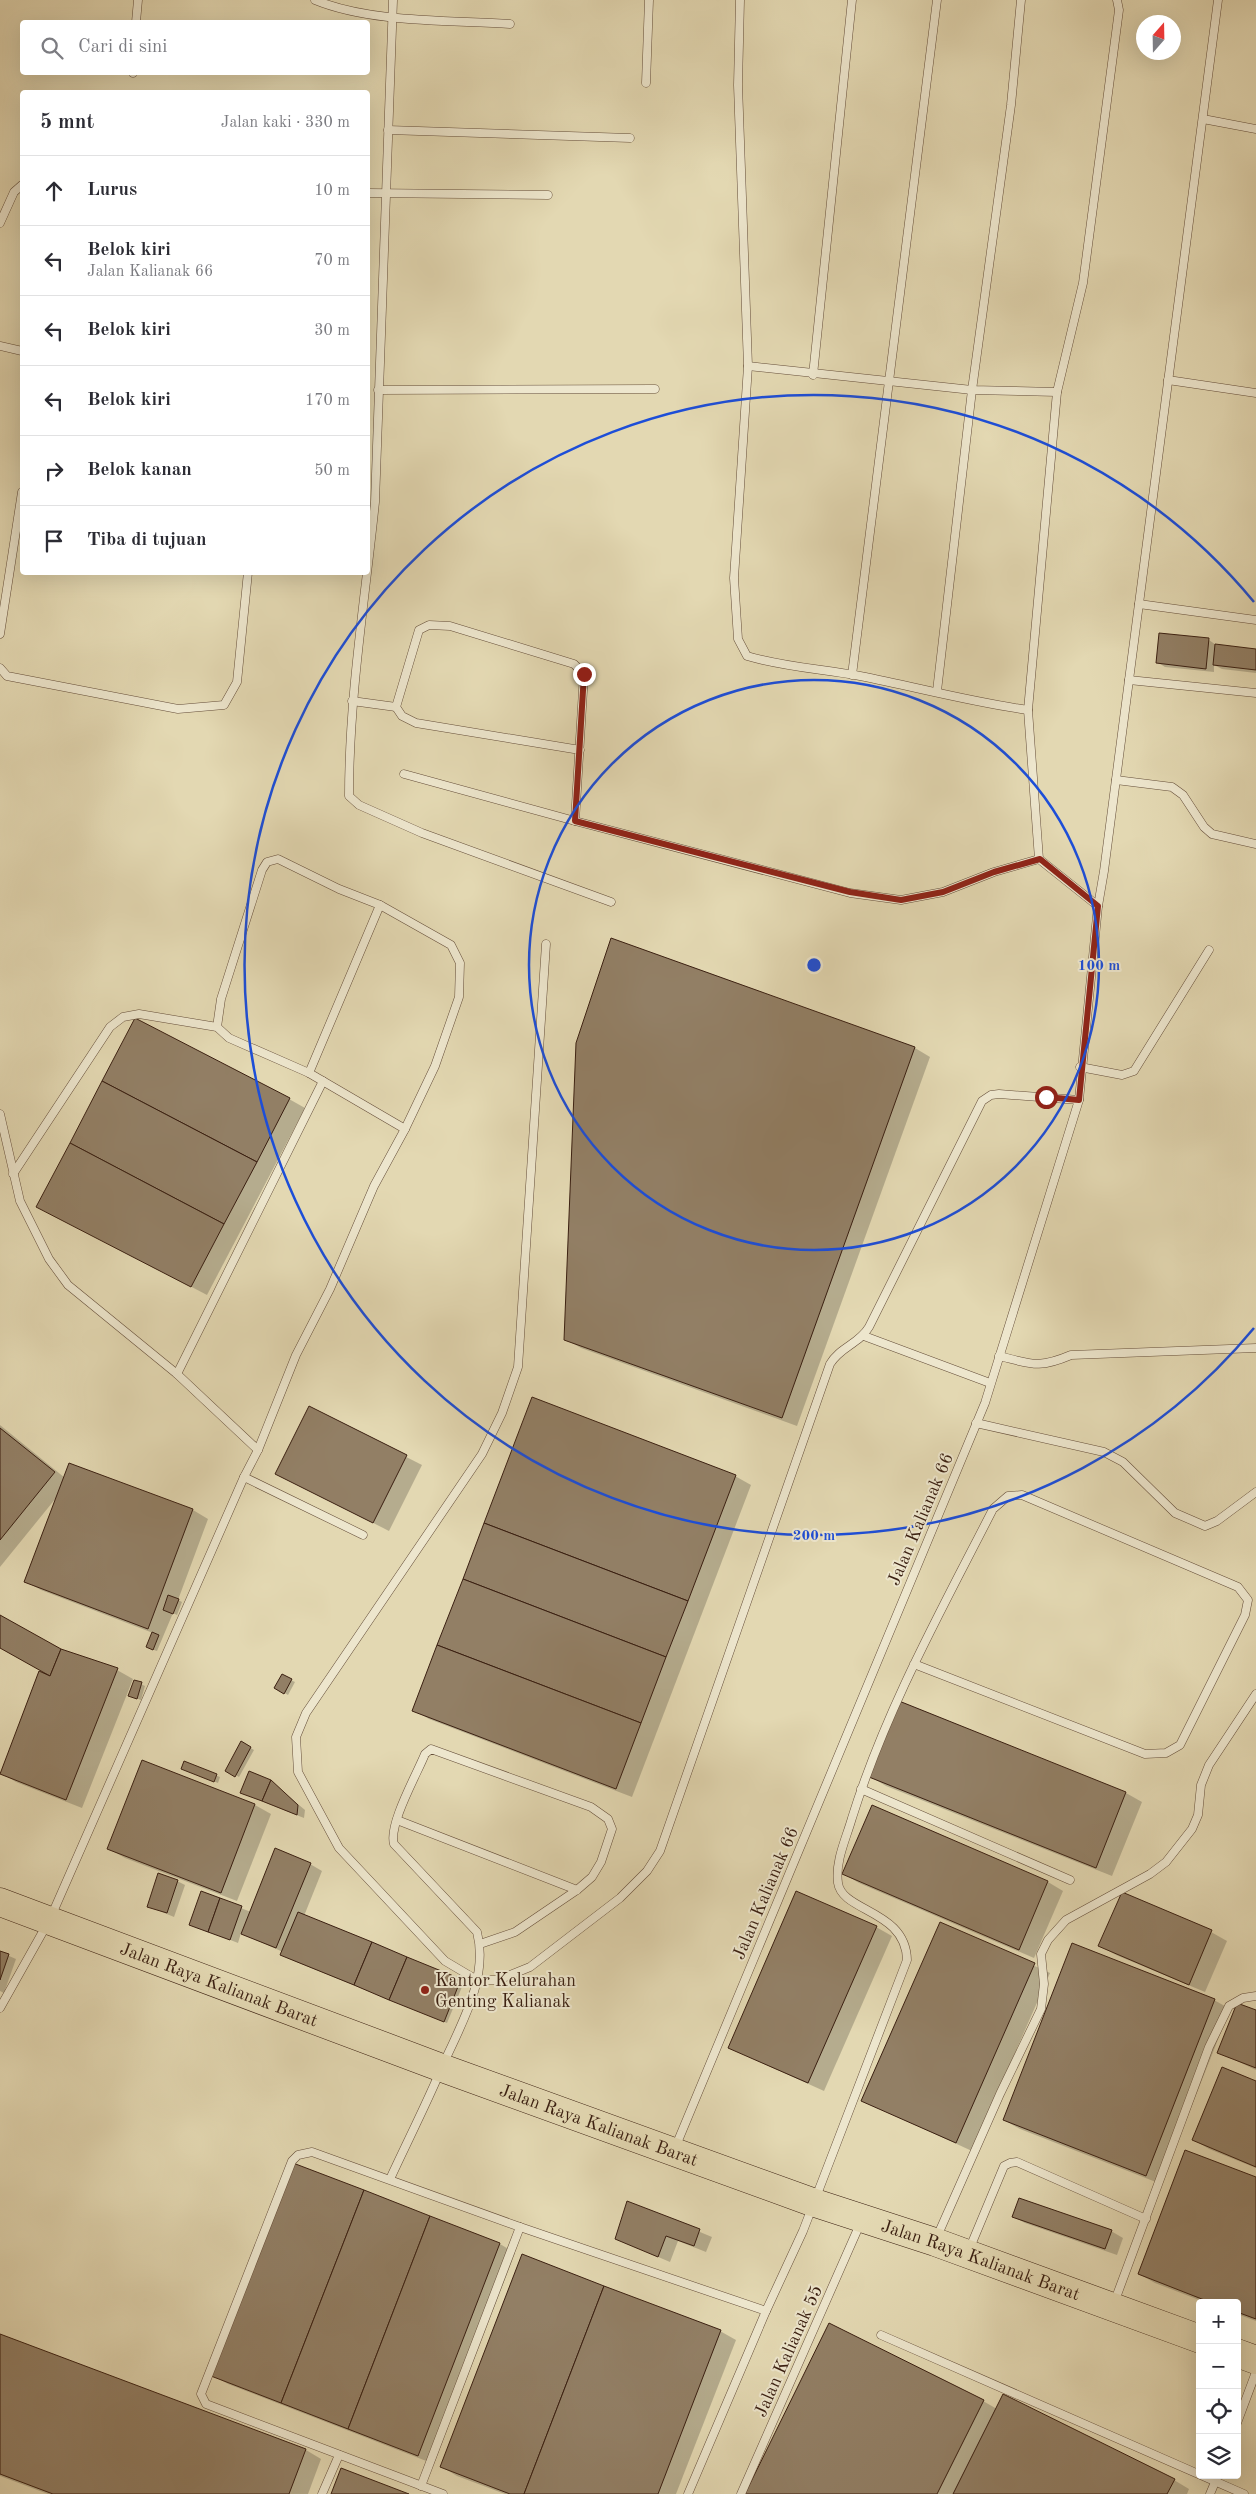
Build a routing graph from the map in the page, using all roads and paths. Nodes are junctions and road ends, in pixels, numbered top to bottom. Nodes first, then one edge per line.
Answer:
1 (138, 0) edge
2 (315, 0) edge
3 (393, 0) edge
4 (650, 0) edge
5 (740, 0) edge
6 (852, 0) edge
7 (937, 0) edge
8 (1021, 0) edge
9 (1117, 0) edge
10 (1218, 0) edge
11 (392, 16) junction
12 (136, 20) edge
13 (510, 24) dead end
14 (646, 84) dead end
15 (1204, 119) junction
16 (1256, 129) edge
17 (388, 130) junction
18 (630, 138) dead end
19 (20, 187) edge
20 (370, 193) edge
21 (386, 194) junction
22 (548, 195) dead end
23 (0, 223) edge
24 (0, 346) edge
25 (20, 351) edge
26 (748, 366) junction
27 (813, 375) junction
28 (1168, 380) junction
29 (889, 382) junction
30 (655, 389) dead end
31 (378, 390) junction
32 (972, 390) junction
33 (1057, 392) junction
34 (1256, 393) edge
35 (372, 433) edge
36 (20, 505) edge
37 (370, 545) edge
38 (248, 575) edge
39 (367, 575) edge
40 (1139, 604) junction
41 (1256, 620) edge
42 (0, 634) edge
43 (0, 668) edge
44 (852, 674) junction
45 (1129, 680) junction
46 (937, 690) junction
47 (1256, 693) edge
48 (352, 701) junction
49 (396, 707) junction
50 (1028, 710) junction
51 (580, 750) junction
52 (404, 774) dead end
53 (1116, 780) junction
54 (575, 821) junction
55 (1256, 844) edge
56 (1040, 859) junction
57 (611, 902) dead end
58 (380, 904) junction
59 (1098, 906) junction
60 (546, 944) dead end
61 (1209, 950) dead end
62 (217, 1026) junction
63 (1080, 1067) junction
64 (309, 1073) junction
65 (323, 1081) junction
66 (1079, 1100) junction
67 (0, 1114) edge
68 (405, 1129) junction
69 (13, 1174) junction
70 (864, 1336) junction
71 (1256, 1348) edge
72 (999, 1356) junction
73 (176, 1374) junction
74 (990, 1383) junction
75 (976, 1423) junction
76 (258, 1450) junction
77 (244, 1477) junction
78 (1256, 1492) edge
79 (363, 1534) dead end
80 (914, 1664) junction
81 (1256, 1694) edge
82 (862, 1789) junction
83 (397, 1820) junction
84 (1070, 1880) dead end
85 (577, 1890) junction
86 (0, 1902) edge
87 (50, 1920) junction
88 (480, 1944) junction
89 (477, 1980) junction
90 (1256, 1996) edge
91 (0, 2008) edge
92 (442, 2068) junction
93 (673, 2152) junction
94 (390, 2179) junction
95 (812, 2202) junction
96 (1146, 2219) junction
97 (862, 2220) junction
98 (520, 2227) junction
99 (935, 2242) junction
100 (967, 2254) junction
101 (1113, 2306) junction
102 (766, 2311) junction
103 (881, 2335) dead end
104 (1196, 2337) edge
105 (1241, 2354) edge
106 (1256, 2360) edge
107 (1256, 2372) edge
108 (1241, 2412) edge
109 (339, 2455) junction
110 (1196, 2470) edge
111 (1216, 2479) edge
112 (420, 2486) junction
113 (322, 2494) edge
114 (443, 2494) edge
115 (688, 2494) edge
116 (741, 2494) edge
117 (1210, 2494) edge
118 (1244, 2494) edge

1 - 12 lane
2 - 11 lane
3 - 11 lane
4 - 14 lane
5 - 26 lane
6 - 27 lane
7 - 29 lane
8 - 32 lane
9 - 33 lane
10 - 15 lane, Jalan Kalianak 66
11 - 13 lane
11 - 17 lane
15 - 16 lane
15 - 28 lane, Jalan Kalianak 66
17 - 18 lane
17 - 21 lane
19 - 23 lane
20 - 21 lane
21 - 22 lane
21 - 31 lane
24 - 25 lane
26 - 27 lane
26 - 44 lane
27 - 29 lane
28 - 34 lane
28 - 40 lane, Jalan Kalianak 66
29 - 32 lane
29 - 44 lane
30 - 31 lane
31 - 35 lane
32 - 33 lane
32 - 46 lane
33 - 50 lane
35 - 37 lane
36 - 42 lane
38 - 43 lane
39 - 48 lane
40 - 41 lane
40 - 45 lane, Jalan Kalianak 66
44 - 46 lane
45 - 47 lane
45 - 53 lane, Jalan Kalianak 66
46 - 50 lane
48 - 49 lane
48 - 57 lane
49 - 51 lane
49 - 51 lane
50 - 56 lane
51 - 54 lane
52 - 54 lane
53 - 55 lane
53 - 59 lane, Jalan Kalianak 66
54 - 56 lane
56 - 59 lane
58 - 62 lane
58 - 64 lane
58 - 68 lane
59 - 63 lane, Jalan Kalianak 66
60 - 89 lane
61 - 63 lane
62 - 64 lane
62 - 69 lane
63 - 66 lane, Jalan Kalianak 66
64 - 65 lane
65 - 68 lane
65 - 73 lane
66 - 70 lane
66 - 72 lane, Jalan Kalianak 66
67 - 69 lane
68 - 76 lane
69 - 73 lane
70 - 74 lane
70 - 89 lane
71 - 72 lane
72 - 74 lane, Jalan Kalianak 66
73 - 76 lane
74 - 75 lane, Jalan Kalianak 66
75 - 78 lane
75 - 93 lane, Jalan Kalianak 66
76 - 77 lane
77 - 79 lane
77 - 87 lane
80 - 80 lane
80 - 82 lane
81 - 99 lane
82 - 84 lane
82 - 95 lane
83 - 85 lane
83 - 85 lane
83 - 88 lane
85 - 88 lane
86 - 87 highway, Jalan Raya Kalianak Barat
87 - 91 lane
87 - 92 highway, Jalan Raya Kalianak Barat
88 - 89 lane
89 - 92 lane
90 - 96 lane
92 - 93 highway, Jalan Raya Kalianak Barat
92 - 94 lane
93 - 95 highway, Jalan Raya Kalianak Barat
94 - 98 lane
94 - 109 lane
95 - 97 highway, Jalan Raya Kalianak Barat
95 - 102 lane
96 - 100 lane
96 - 101 lane
97 - 99 highway, Jalan Raya Kalianak Barat
97 - 116 lane, Jalan Kalianak 55
98 - 102 lane
98 - 112 lane
99 - 100 highway, Jalan Raya Kalianak Barat
100 - 101 highway, Jalan Raya Kalianak Barat
101 - 104 highway, Jalan Raya Kalianak Barat
102 - 115 lane
103 - 110 lane
105 - 106 highway
107 - 108 lane
109 - 112 lane
109 - 113 lane
111 - 117 lane
111 - 118 lane
112 - 114 lane

